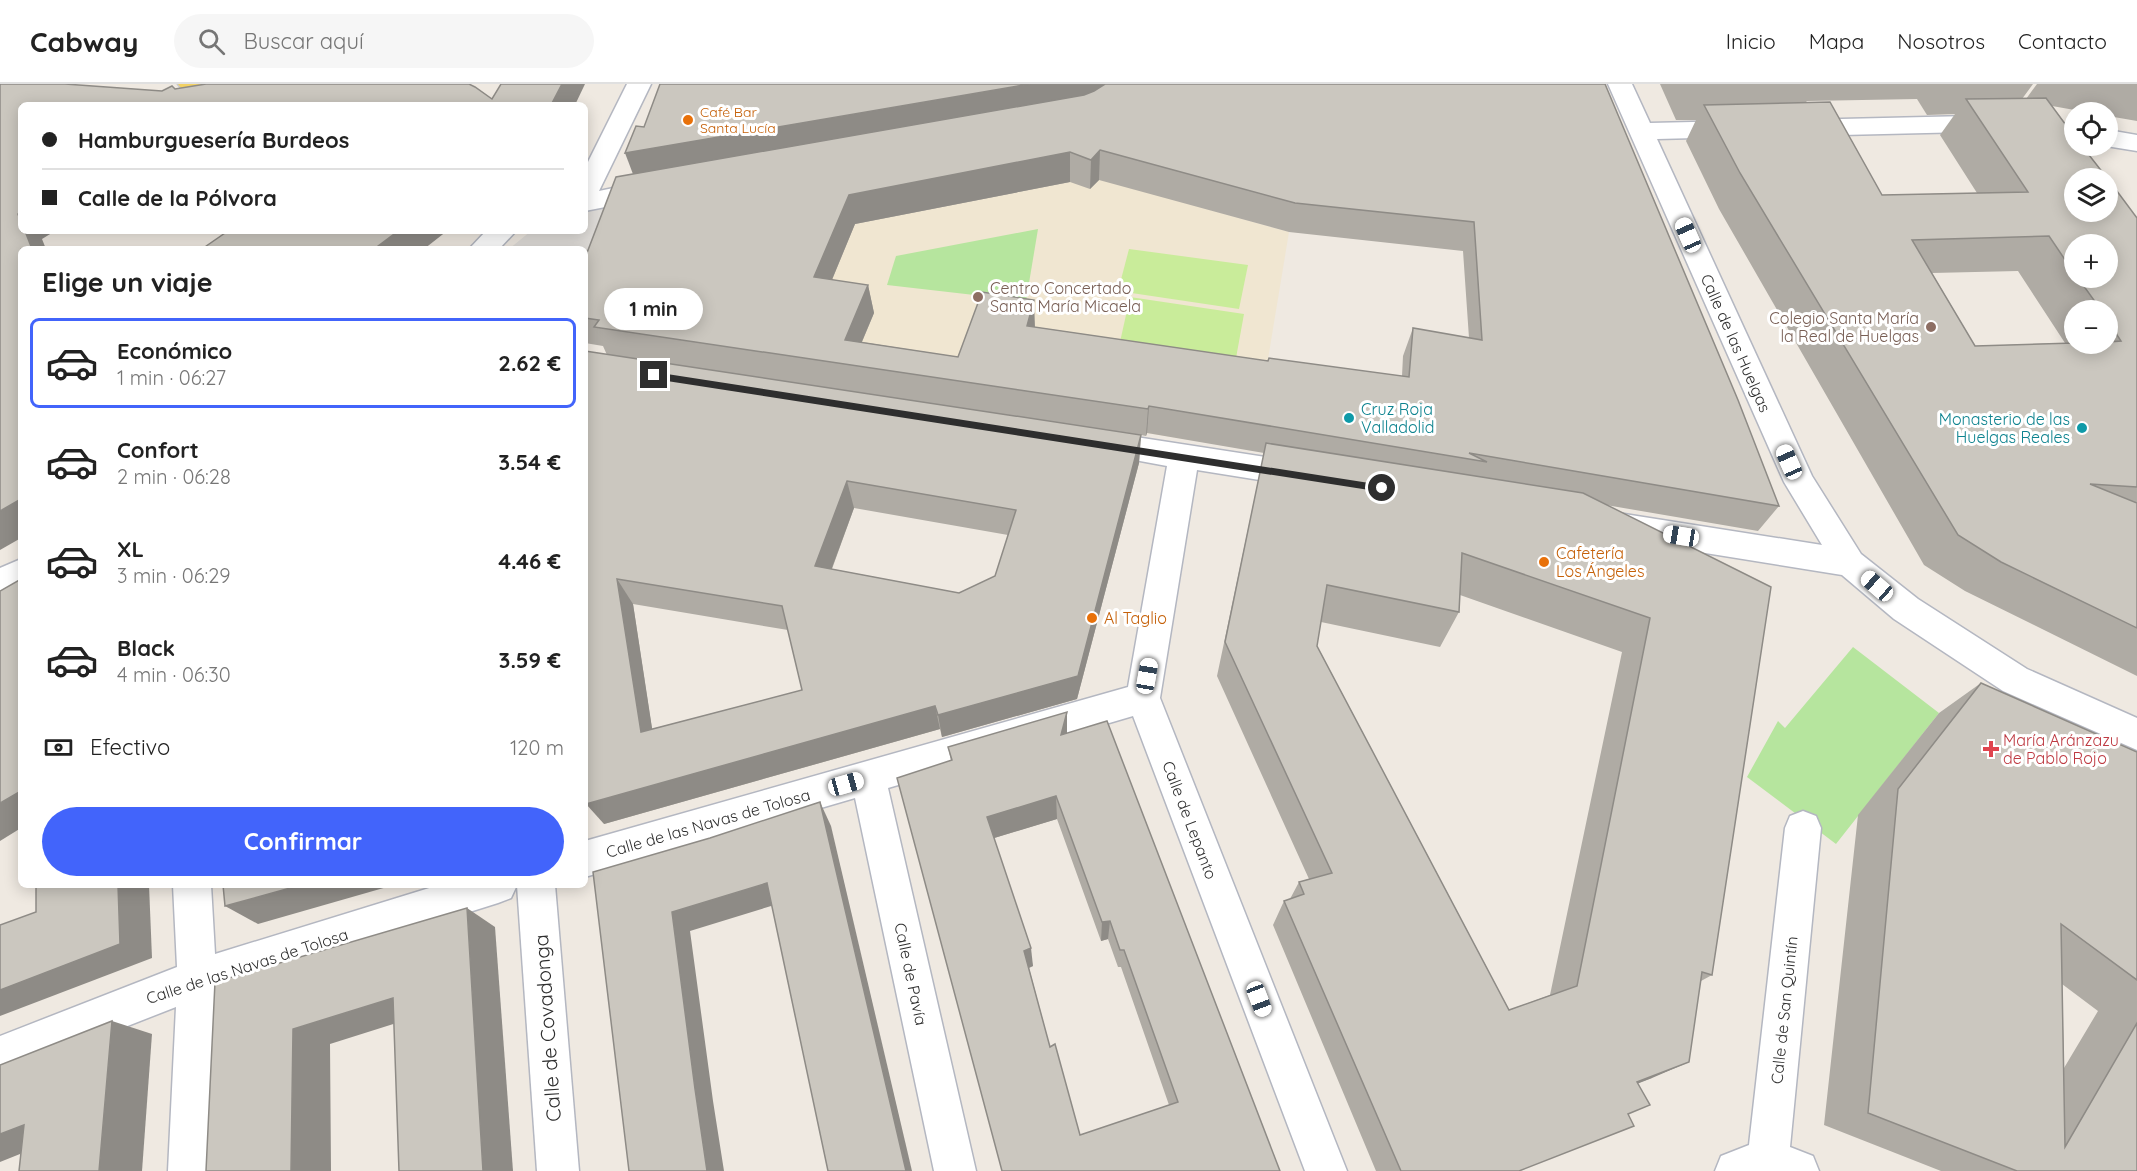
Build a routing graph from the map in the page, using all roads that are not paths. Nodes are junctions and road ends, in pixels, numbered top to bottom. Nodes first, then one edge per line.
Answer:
1 (190, 84) edge
2 (639, 84) edge
3 (1620, 84) edge
4 (220, 85) edge
5 (299, 102) edge
6 (1641, 131) junction
7 (2064, 131) edge
8 (2118, 140) edge
9 (2137, 143) edge
10 (588, 186) edge
11 (670, 186) edge
12 (588, 201) edge
13 (500, 234) edge
14 (486, 246) edge
15 (1066, 438) edge
16 (1184, 456) junction
17 (1335, 481) edge
18 (1589, 521) edge
19 (1850, 563) junction
20 (18, 574) edge
21 (0, 584) edge
22 (1143, 698) junction
23 (2137, 734) edge
24 (868, 777) junction
25 (1803, 828) dead end
26 (588, 858) edge
27 (192, 888) edge
28 (488, 888) edge
29 (536, 888) edge
30 (196, 979) junction
31 (0, 1056) edge
32 (1767, 1167) edge
33 (189, 1171) edge
34 (558, 1171) edge
35 (955, 1171) edge
36 (1326, 1171) edge

1 - 4 main road
2 - 10 street
3 - 6 street, Calle de las Huelgas
4 - 5 main road
6 - 7 street
6 - 19 street, Calle de las Huelgas
8 - 9 street
11 - 12 street
13 - 14 street
15 - 16 street
16 - 17 street
16 - 22 street
18 - 19 street
19 - 23 street, Calle de las Huelgas
20 - 21 street
22 - 24 street, Calle de las Navas de Tolosa
22 - 36 street, Calle de Lepanto
24 - 26 street, Calle de las Navas de Tolosa
24 - 35 street, Calle de Pavía
25 - 32 street, Calle de San Quintín
27 - 30 street
28 - 30 street, Calle de las Navas de Tolosa
29 - 34 street, Calle de Covadonga
30 - 31 street, Calle de las Navas de Tolosa
30 - 33 street

